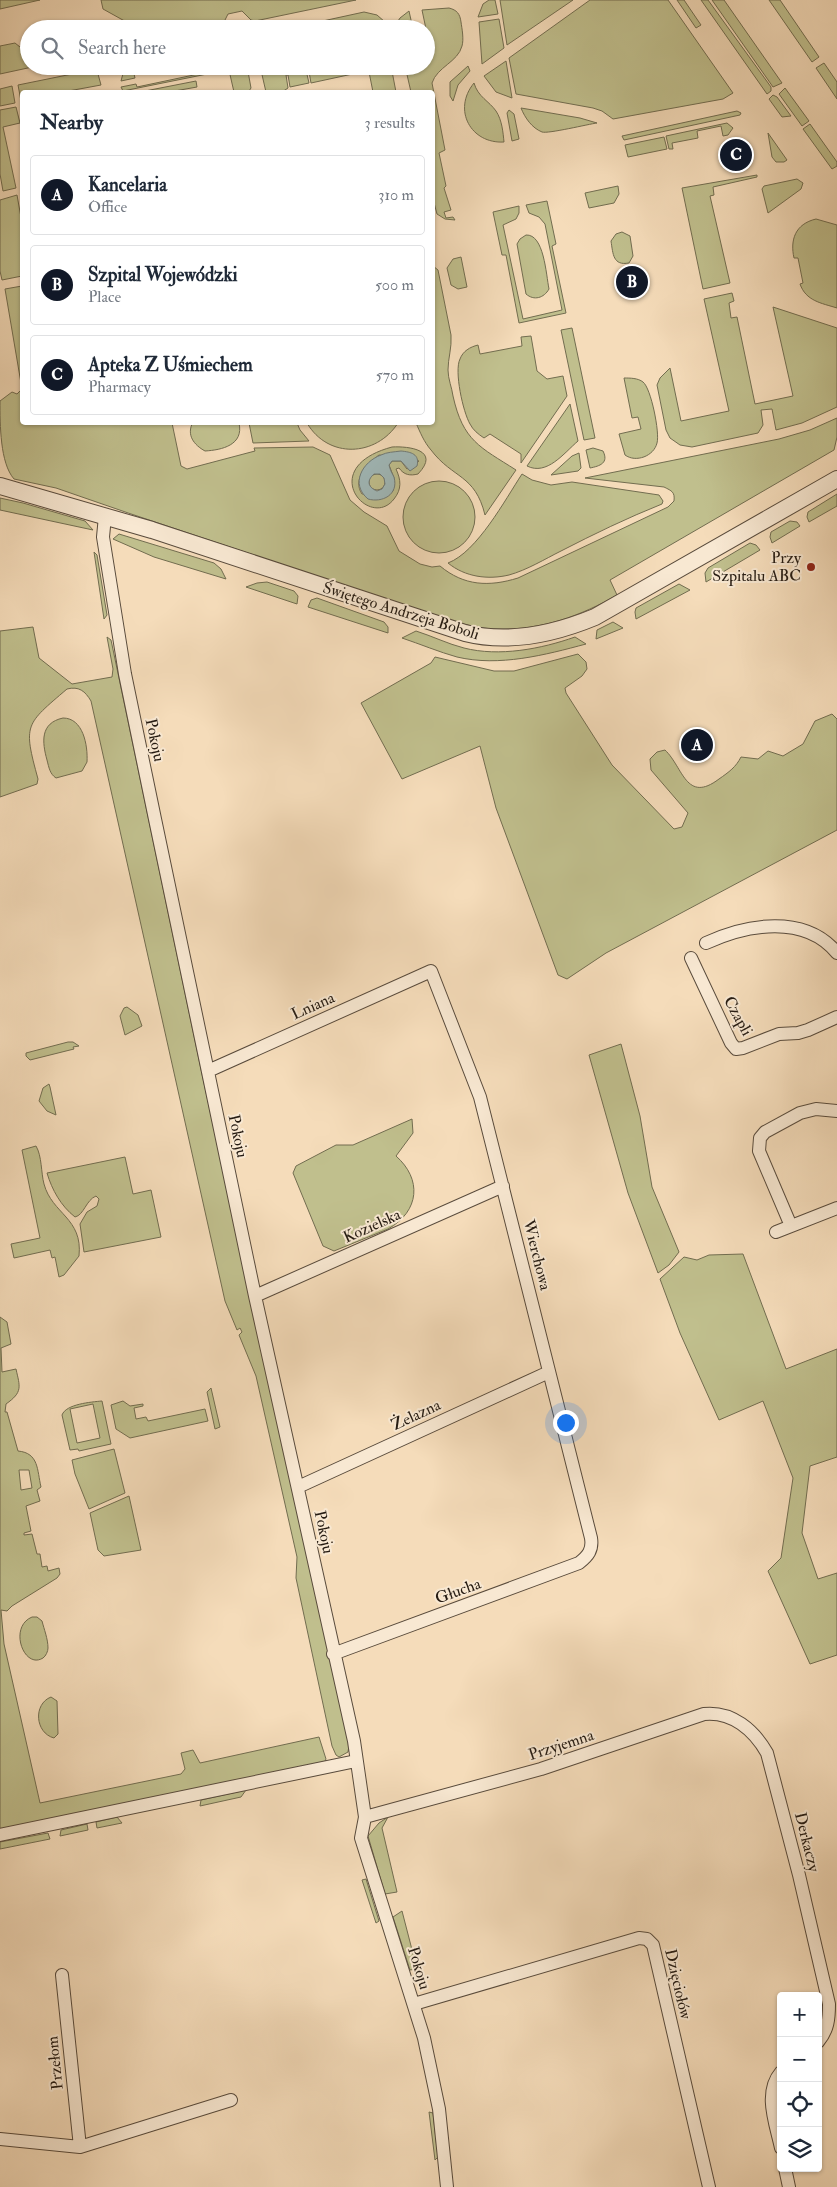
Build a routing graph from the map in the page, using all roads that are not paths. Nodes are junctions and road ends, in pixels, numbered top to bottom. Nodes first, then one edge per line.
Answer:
1 (837, 479) edge
2 (0, 486) edge
3 (105, 516) junction
4 (706, 942) dead end
5 (835, 946) edge
6 (691, 958) dead end
7 (431, 971) joint
8 (837, 1017) edge
9 (208, 1071) junction
10 (837, 1112) edge
11 (503, 1186) junction
12 (837, 1208) edge
13 (791, 1226) junction
14 (776, 1232) dead end
15 (255, 1296) junction
16 (549, 1372) junction
17 (298, 1488) junction
18 (590, 1552) joint
19 (333, 1654) junction
20 (759, 1739) joint
21 (356, 1761) junction
22 (365, 1817) junction
23 (0, 1836) edge
24 (62, 1975) dead end
25 (414, 2004) junction
26 (822, 2037) edge
27 (777, 2079) edge
28 (231, 2100) dead end
29 (777, 2128) edge
30 (0, 2139) edge
31 (80, 2147) junction
32 (786, 2172) edge
33 (447, 2187) edge
34 (709, 2187) edge
35 (789, 2187) edge

1 - 3 street, Świętego Andrzeja Boboli
2 - 3 street, Świętego Andrzeja Boboli
3 - 9 street, Pokoju
4 - 5 street
6 - 8 street, Czapli
7 - 9 street, Lniana
7 - 11 street, Wierchowa
9 - 15 street, Pokoju
10 - 13 street
11 - 15 street, Kozielska
11 - 16 street, Wierchowa
12 - 13 street
13 - 14 street
15 - 17 street, Pokoju
16 - 17 street, Żelazna
16 - 18 street, Wierchowa
17 - 19 street, Pokoju
18 - 19 street, Głucha
19 - 21 street, Pokoju
20 - 22 street, Przyjemna
20 - 26 street, Derkaczy
21 - 22 street, Pokoju
21 - 23 street
22 - 25 street, Pokoju
24 - 31 street, Przełom
25 - 33 street, Pokoju
25 - 34 street, Dzięciołów
27 - 29 street
28 - 31 street
30 - 31 street
32 - 35 street

